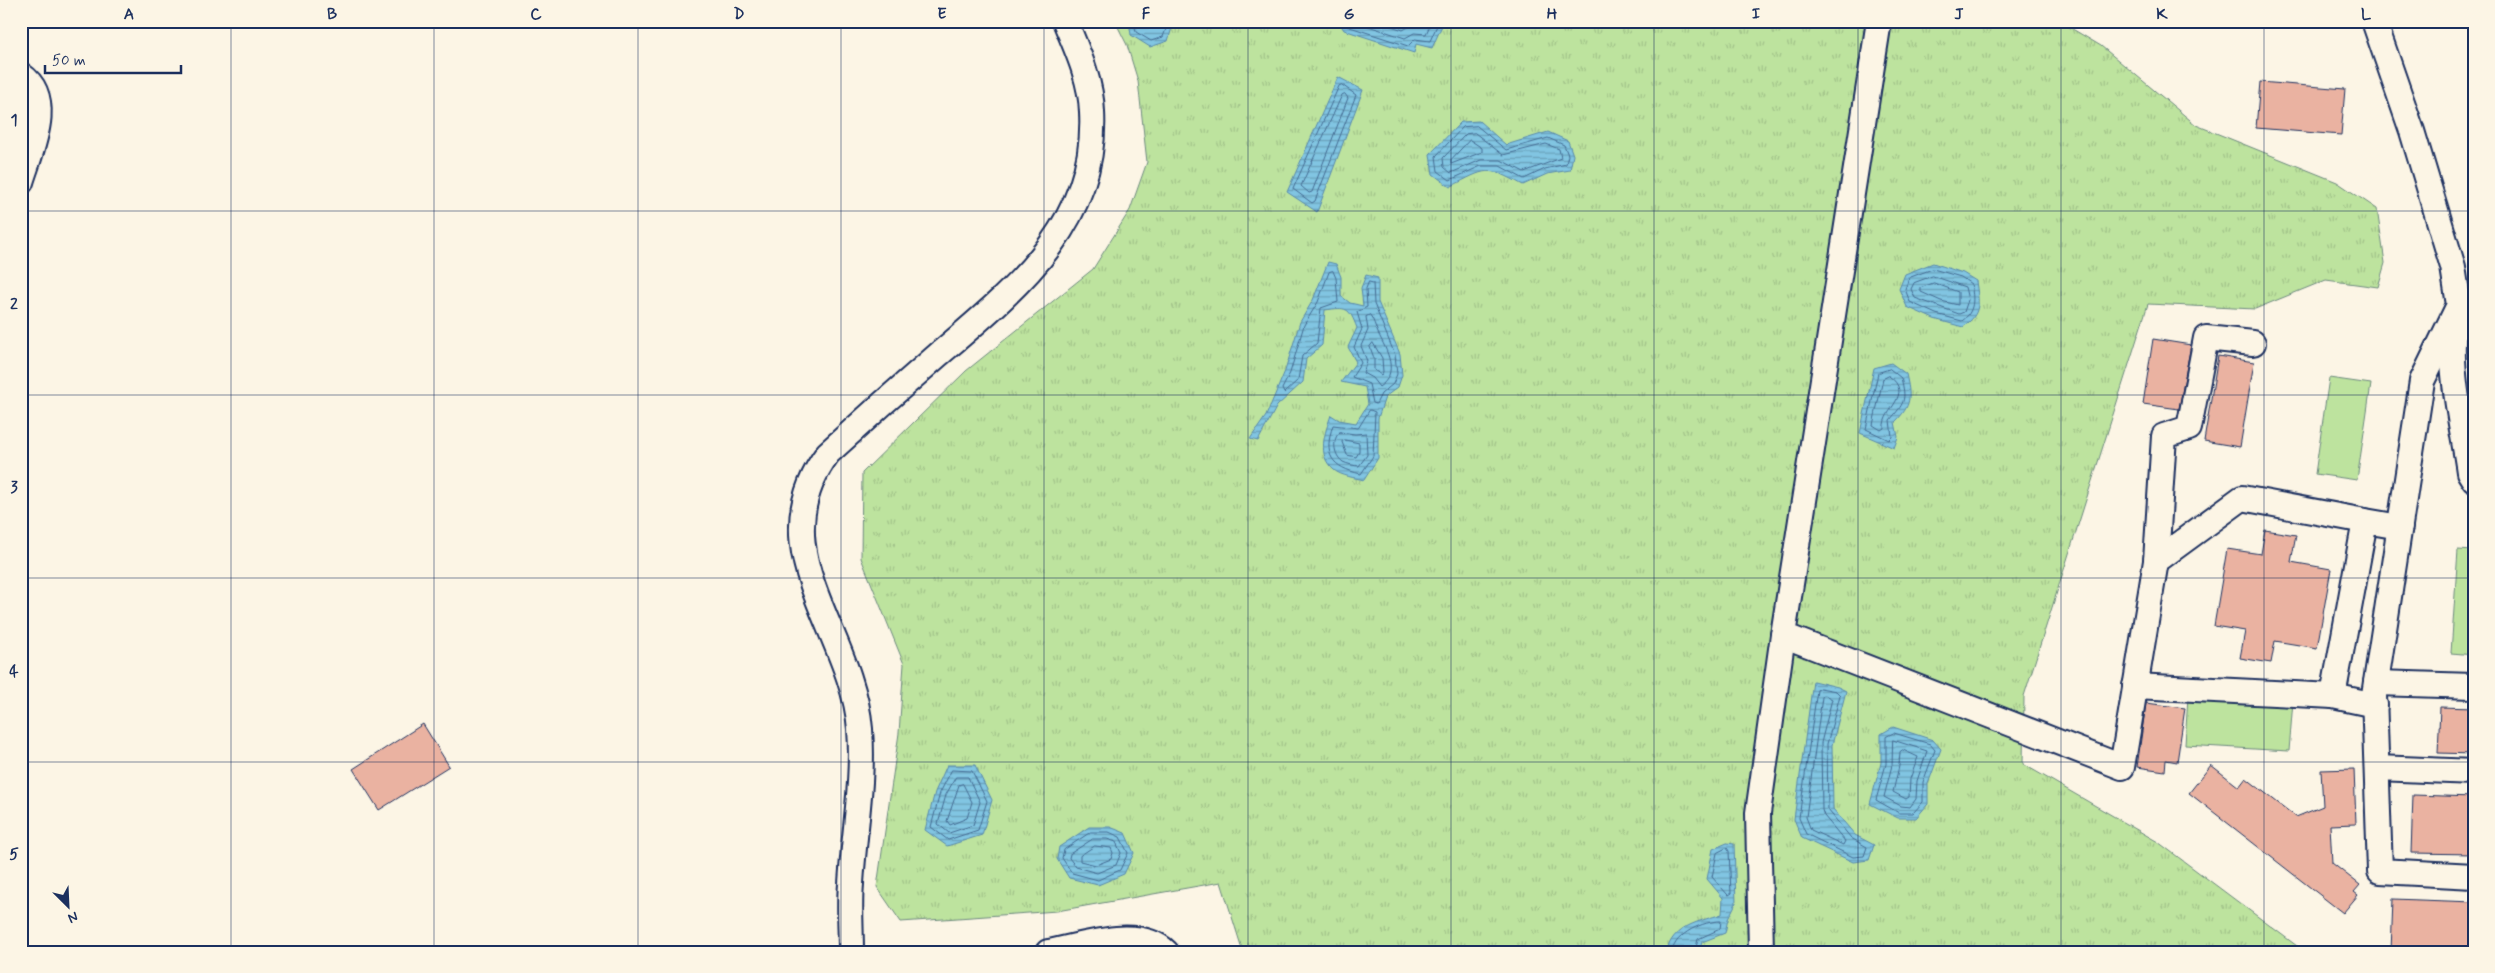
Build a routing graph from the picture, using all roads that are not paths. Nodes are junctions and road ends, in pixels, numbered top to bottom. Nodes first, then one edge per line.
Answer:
1 (1065, 21) edge
2 (1879, 21) edge
3 (2374, 21) edge
4 (21, 75) edge
5 (21, 182) edge
6 (2466, 305) edge
7 (2253, 343) dead end
8 (2474, 480) edge
9 (2365, 521) junction
10 (2400, 527) junction
11 (2156, 561) junction
12 (2348, 616) junction
13 (2386, 621) junction
14 (1783, 635) junction
15 (2135, 686) junction
16 (2474, 686) edge
17 (2376, 694) junction
18 (2334, 696) junction
19 (2377, 768) junction
20 (2474, 772) edge
21 (2474, 876) edge
22 (851, 952) edge
23 (1048, 952) edge
24 (1166, 952) edge
25 (1761, 952) edge

1 - 22 lane
2 - 14 lane
3 - 6 lane
4 - 5 lane
6 - 8 lane
6 - 10 lane
7 - 11 lane
9 - 10 lane
9 - 11 lane
9 - 12 lane
10 - 13 lane
11 - 15 lane
12 - 13 lane
12 - 18 lane
13 - 17 lane
14 - 15 lane
14 - 25 lane
15 - 18 lane
16 - 17 lane
17 - 18 lane
17 - 19 lane
19 - 20 lane
19 - 21 lane
23 - 24 lane

